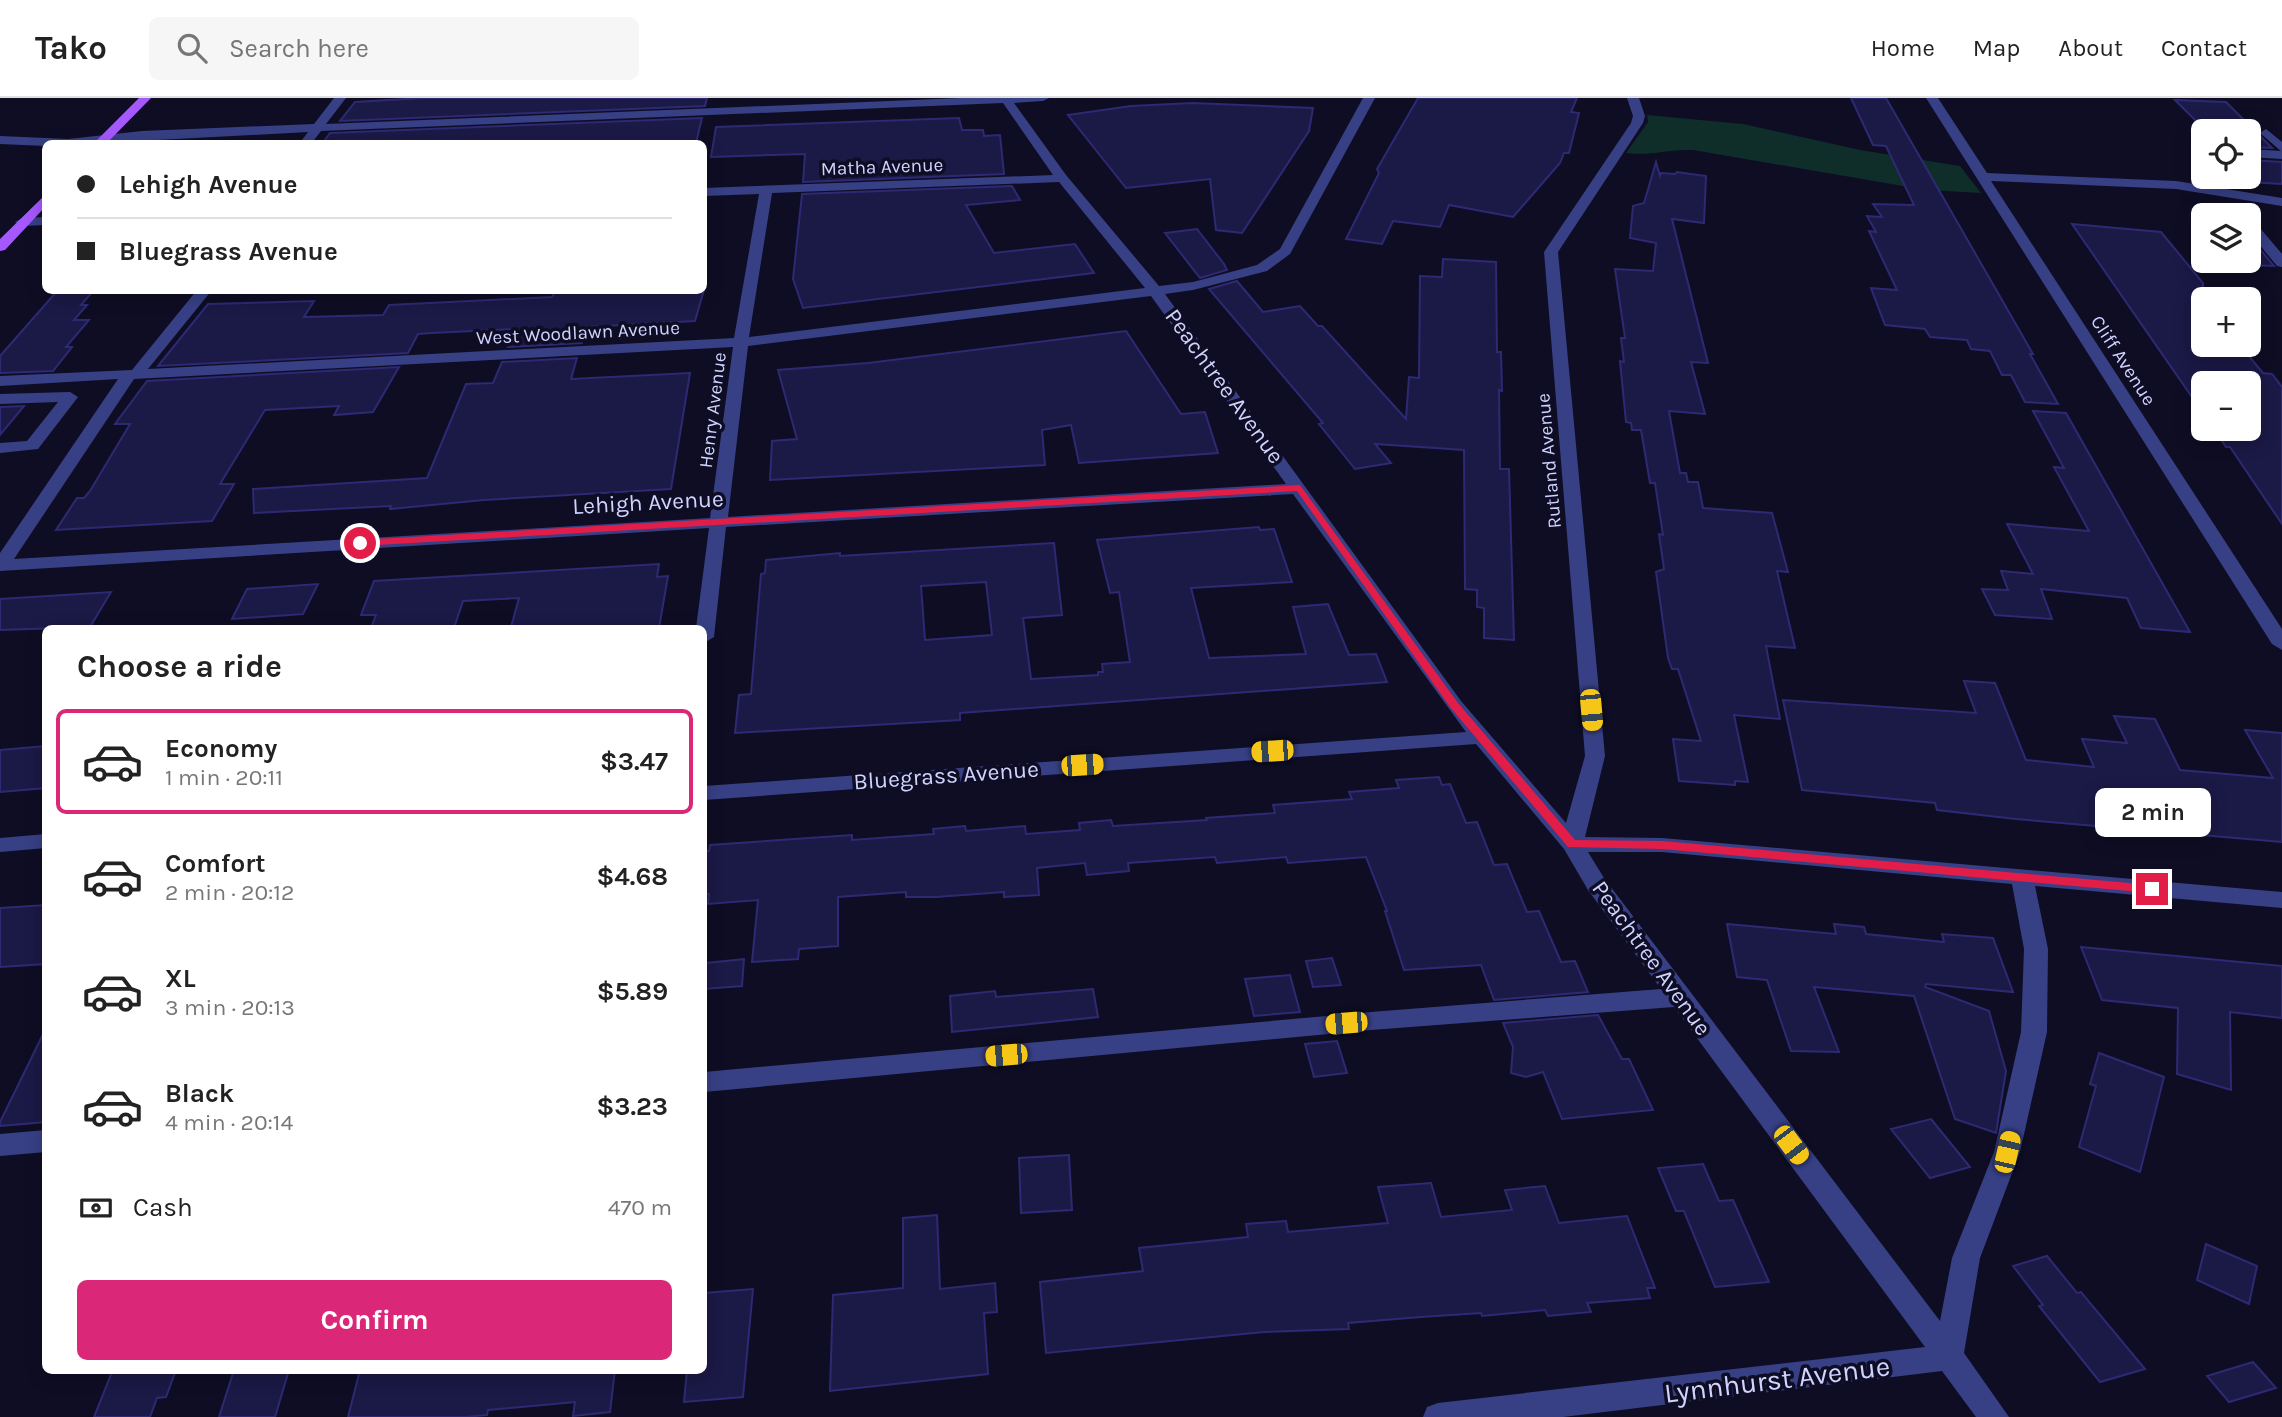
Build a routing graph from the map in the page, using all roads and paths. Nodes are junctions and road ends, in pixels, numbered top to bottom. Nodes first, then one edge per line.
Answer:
1 (145, 98) edge
2 (340, 98) edge
3 (1043, 98) edge
4 (1369, 98) edge
5 (1633, 98) edge
6 (1932, 98) edge
7 (1006, 99) edge
8 (317, 128) junction
9 (254, 131) junction
10 (2266, 133) dead end
11 (0, 140) edge
12 (102, 140) edge
13 (116, 140) edge
14 (247, 140) edge
15 (308, 140) edge
16 (42, 142) edge
17 (2282, 148) edge
18 (2261, 154) edge
19 (2282, 155) edge
20 (1982, 177) junction
21 (1062, 178) junction
22 (766, 190) junction
23 (2224, 191) junction
24 (707, 192) edge
25 (2282, 202) edge
26 (2232, 203) edge
27 (40, 209) edge
28 (42, 221) edge
29 (22, 222) junction
30 (2261, 234) edge
31 (2275, 245) edge
32 (0, 247) edge
33 (2282, 263) edge
34 (1156, 292) junction
35 (202, 294) edge
36 (741, 342) junction
37 (133, 374) junction
38 (7, 381) edge
39 (0, 407) edge
40 (0, 446) edge
41 (1300, 488) junction
42 (718, 522) junction
43 (0, 565) edge
44 (705, 625) edge
45 (2282, 644) edge
46 (1483, 737) junction
47 (707, 793) edge
48 (42, 841) edge
49 (1572, 844) junction
50 (0, 845) edge
51 (2022, 877) junction
52 (2282, 900) edge
53 (1680, 998) junction
54 (707, 1082) edge
55 (42, 1141) edge
56 (0, 1145) edge
57 (1948, 1357) junction
58 (1438, 1417) edge
59 (1994, 1417) edge

1 - 12 main road
2 - 8 street
3 - 7 street
4 - 34 street, West Woodlawn Avenue
5 - 49 street, Rutland Avenue
6 - 20 street, Cliff Avenue
7 - 8 street
7 - 21 street, Peachtree Avenue
8 - 9 street
8 - 15 street
9 - 13 street
9 - 14 street
10 - 17 street
11 - 16 street
18 - 19 street
20 - 23 street
20 - 45 street, Cliff Avenue
21 - 22 street, Matha Avenue
21 - 34 street, Peachtree Avenue
22 - 24 street, Matha Avenue
22 - 36 street, Henry Avenue
23 - 25 street
23 - 26 street
27 - 29 main road
28 - 29 street
29 - 32 main road
30 - 31 street
31 - 33 street
34 - 36 street, West Woodlawn Avenue
34 - 41 street, Peachtree Avenue
35 - 37 street
36 - 37 street, West Woodlawn Avenue
36 - 42 street, Henry Avenue
37 - 38 street, West Woodlawn Avenue
37 - 43 street
38 - 40 street
39 - 40 street
41 - 42 street, Lehigh Avenue
41 - 46 street, Peachtree Avenue
42 - 43 street, Lehigh Avenue
42 - 44 street, Henry Avenue
46 - 47 street, Bluegrass Avenue
46 - 49 street, Peachtree Avenue
48 - 50 street
49 - 51 street
49 - 53 street, Peachtree Avenue
51 - 52 street
51 - 57 street
53 - 54 street
53 - 57 street, Peachtree Avenue
55 - 56 street
57 - 58 street, Lynnhurst Avenue
57 - 59 street, Peachtree Avenue

